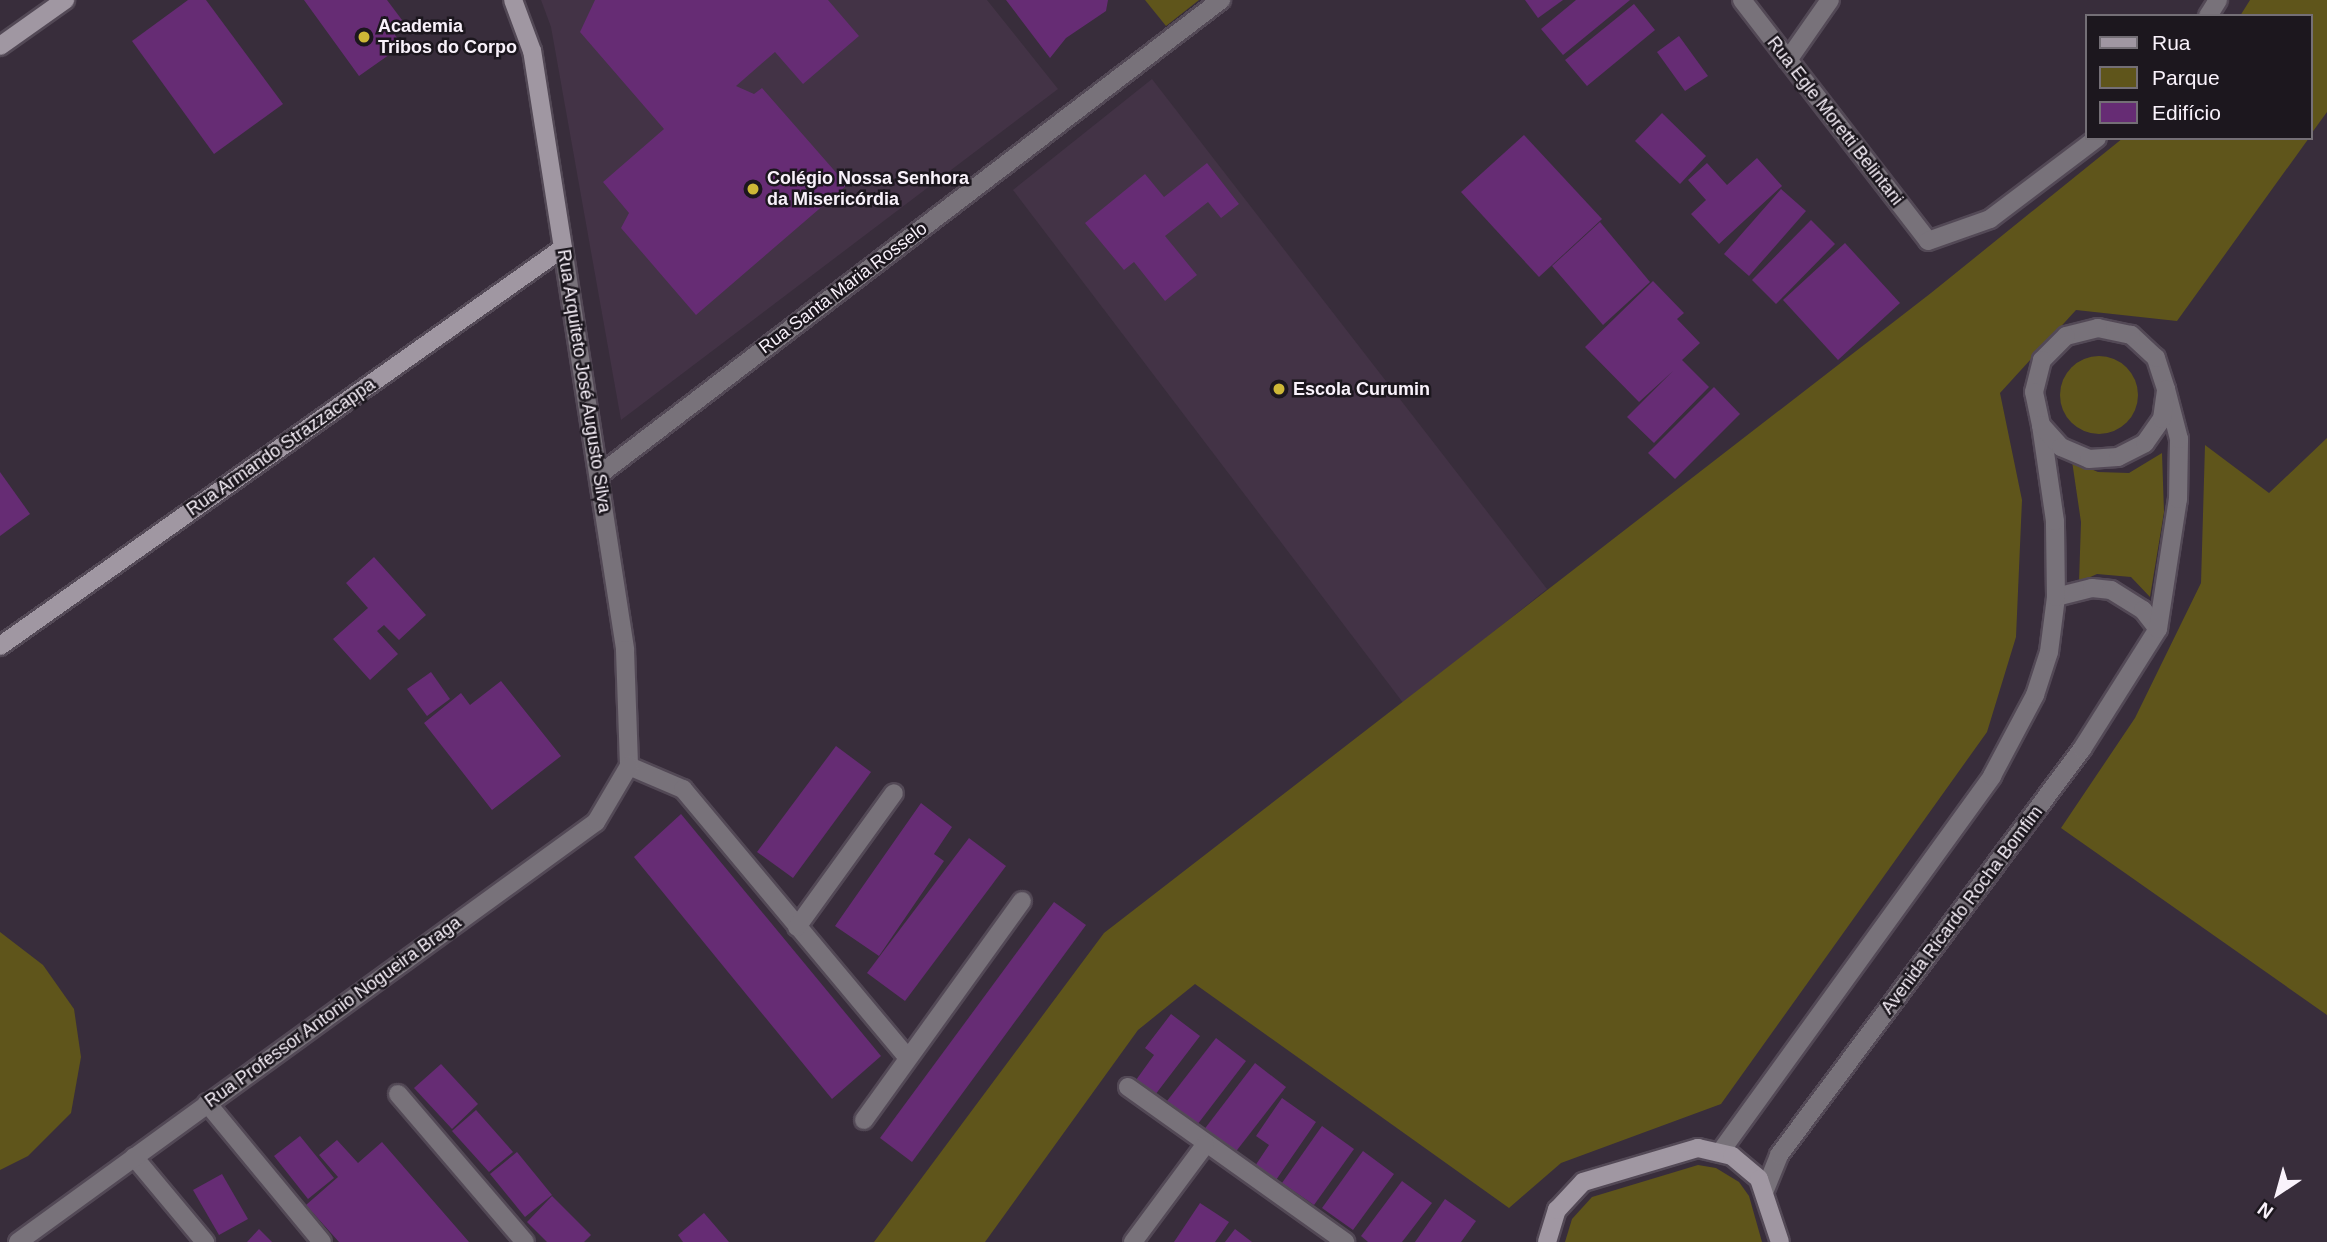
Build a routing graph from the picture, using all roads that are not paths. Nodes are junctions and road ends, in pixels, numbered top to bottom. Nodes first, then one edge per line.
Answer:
1 (65, 0) edge
2 (513, 0) edge
3 (1221, 0) edge
4 (1742, 0) edge
5 (1830, 0) edge
6 (0, 46) edge
7 (1788, 60) junction
8 (2094, 140) edge
9 (563, 248) junction
10 (2166, 390) junction
11 (2041, 425) junction
12 (599, 475) junction
13 (2056, 597) junction
14 (2158, 629) junction
15 (0, 646) edge
16 (629, 766) junction
17 (894, 793) dead end
18 (1022, 901) dead end
19 (796, 927) junction
20 (907, 1057) junction
21 (1128, 1087) dead end
22 (398, 1094) dead end
23 (207, 1103) junction
24 (864, 1120) dead end
25 (1205, 1145) junction
26 (1721, 1152) junction
27 (134, 1157) junction
28 (1765, 1189) junction
29 (18, 1242) edge
30 (205, 1242) edge
31 (322, 1242) edge
32 (525, 1242) edge
33 (1133, 1242) edge
34 (1345, 1242) edge
35 (1548, 1242) edge
36 (1780, 1242) edge

1 - 6 main road
2 - 9 main road, Rua Arquiteto José Augusto Silva
3 - 12 street, Rua Santa Maria Rosselo
4 - 7 street, Rua Egle Moretti Belintani
5 - 7 street
7 - 8 street, Rua Egle Moretti Belintani
9 - 12 street, Rua Arquiteto José Augusto Silva
9 - 15 main road, Rua Armando Strazzacappa
10 - 11 street
10 - 11 street, Avenida Ricardo Rocha Bomfim
10 - 14 street, Avenida Ricardo Rocha Bomfim
11 - 13 street, Avenida Ricardo Rocha Bomfim
12 - 16 street, Rua Arquiteto José Augusto Silva
13 - 14 street
13 - 26 street, Avenida Ricardo Rocha Bomfim
14 - 28 street, Avenida Ricardo Rocha Bomfim
16 - 19 street
16 - 23 street, Rua Professor Antonio Nogueira Braga
17 - 19 street
18 - 20 street
19 - 20 street
20 - 24 street
21 - 25 street
22 - 32 street
23 - 27 street, Rua Professor Antonio Nogueira Braga
23 - 31 street
25 - 33 street
25 - 34 street
26 - 28 main road
26 - 35 main road
27 - 29 street, Rua Professor Antonio Nogueira Braga
27 - 30 street
28 - 36 main road

